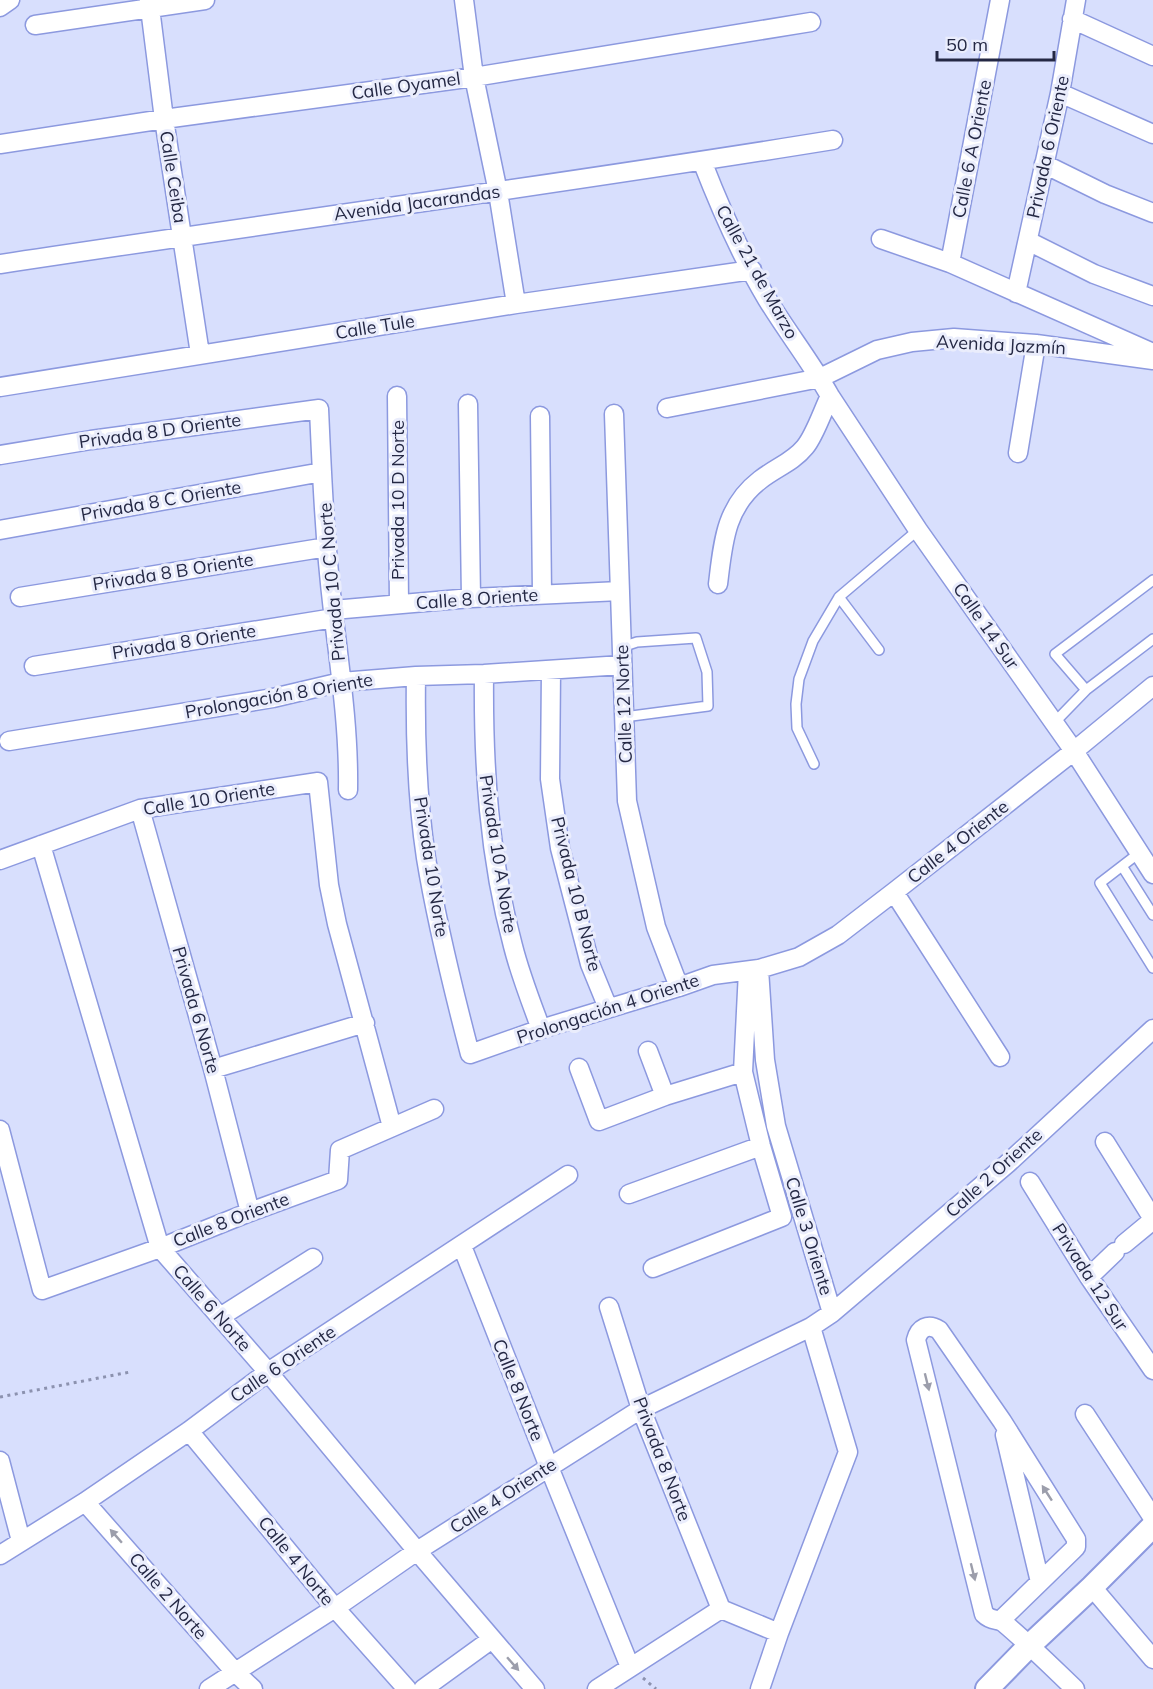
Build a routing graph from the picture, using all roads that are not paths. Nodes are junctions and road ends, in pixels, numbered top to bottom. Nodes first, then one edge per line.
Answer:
1 (10, 0) edge
2 (205, 0) edge
3 (464, 0) edge
4 (1000, 0) edge
5 (1076, 0) edge
6 (149, 4) edge
7 (0, 7) edge
8 (1072, 19) junction
9 (811, 22) dead end
10 (36, 25) dead end
11 (1153, 56) edge
12 (474, 77) junction
13 (1060, 93) junction
14 (164, 119) junction
15 (1153, 134) edge
16 (833, 140) dead end
17 (0, 144) edge
18 (702, 161) junction
19 (1044, 164) junction
20 (498, 192) junction
21 (1153, 213) edge
22 (183, 236) junction
23 (881, 239) dead end
24 (1028, 241) junction
25 (950, 263) junction
26 (0, 264) edge
27 (752, 270) junction
28 (1016, 293) junction
29 (1153, 296) edge
30 (516, 304) junction
31 (1036, 344) junction
32 (1153, 353) edge
33 (200, 354) junction
34 (1153, 360) edge
35 (820, 378) junction
36 (0, 387) edge
37 (397, 396) dead end
38 (830, 396) junction
39 (468, 404) dead end
40 (667, 408) dead end
41 (319, 409) joint
42 (614, 414) dead end
43 (540, 416) dead end
44 (1018, 453) dead end
45 (0, 455) edge
46 (322, 472) junction
47 (0, 530) edge
48 (918, 530) junction
49 (327, 547) junction
50 (1153, 580) edge
51 (718, 584) dead end
52 (620, 591) junction
53 (542, 594) junction
54 (20, 597) dead end
55 (839, 597) junction
56 (471, 598) junction
57 (399, 604) junction
58 (334, 614) junction
59 (1153, 639) edge
60 (879, 650) dead end
61 (622, 656) junction
62 (34, 666) dead end
63 (551, 670) junction
64 (484, 674) junction
65 (416, 676) junction
66 (341, 682) junction
67 (1153, 686) edge
68 (1086, 690) junction
69 (624, 717) junction
70 (1054, 723) junction
71 (9, 741) dead end
72 (1074, 751) junction
73 (814, 764) dead end
74 (348, 790) dead end
75 (140, 809) junction
76 (41, 845) junction
77 (1140, 853) junction
78 (0, 860) edge
79 (1122, 866) junction
80 (1153, 874) edge
81 (894, 892) junction
82 (1153, 915) edge
83 (1153, 968) edge
84 (753, 970) junction
85 (679, 987) junction
86 (608, 1008) junction
87 (365, 1023) junction
88 (541, 1029) junction
89 (1153, 1029) edge
90 (648, 1051) dead end
91 (470, 1054) joint
92 (1000, 1057) dead end
93 (579, 1068) dead end
94 (213, 1069) junction
95 (743, 1072) junction
96 (665, 1096) junction
97 (434, 1109) dead end
98 (392, 1127) junction
99 (0, 1130) edge
100 (1105, 1142) dead end
101 (761, 1146) junction
102 (568, 1175) dead end
103 (1030, 1182) dead end
104 (629, 1194) dead end
105 (250, 1212) junction
106 (1153, 1219) edge
107 (462, 1246) junction
108 (160, 1248) junction
109 (313, 1258) dead end
110 (653, 1268) dead end
111 (1089, 1277) junction
112 (609, 1307) dead end
113 (832, 1313) junction
114 (220, 1317) junction
115 (811, 1327) junction
116 (1153, 1370) edge
117 (268, 1372) junction
118 (641, 1409) junction
119 (1085, 1414) dead end
120 (1002, 1421) junction
121 (189, 1431) junction
122 (0, 1461) edge
123 (549, 1467) junction
124 (4, 1491) edge
125 (85, 1502) junction
126 (1153, 1518) edge
127 (1153, 1526) edge
128 (21, 1541) junction
129 (417, 1551) junction
130 (0, 1555) edge
131 (1040, 1582) junction
132 (1092, 1587) junction
133 (335, 1608) junction
134 (721, 1609) junction
135 (1001, 1620) junction
136 (779, 1633) junction
137 (492, 1639) junction
138 (1029, 1645) junction
139 (1153, 1659) edge
140 (630, 1667) junction
141 (235, 1672) junction
142 (989, 1688) edge
143 (208, 1689) edge
144 (253, 1689) edge
145 (407, 1689) edge
146 (423, 1689) edge
147 (535, 1689) edge
148 (597, 1689) edge
149 (760, 1689) edge
150 (1075, 1689) edge

1 - 7 street
2 - 6 street
3 - 12 street
4 - 25 street, Calle 6 A Oriente
5 - 8 street, Privada 6 Oriente
6 - 10 street
6 - 14 street, Calle Ceiba
8 - 11 street
8 - 13 street, Privada 6 Oriente
9 - 12 street, Calle Oyamel
12 - 14 street, Calle Oyamel
12 - 20 street
13 - 15 street
13 - 19 street, Privada 6 Oriente
14 - 17 street, Calle Oyamel
14 - 22 street, Calle Ceiba
16 - 18 street, Avenida Jacarandas
18 - 20 street, Avenida Jacarandas
18 - 27 street, Calle 21 de Marzo
19 - 21 street
19 - 24 street, Privada 6 Oriente
20 - 22 street, Avenida Jacarandas
20 - 30 street
22 - 26 street, Avenida Jacarandas
22 - 33 street, Calle Ceiba
23 - 25 street
24 - 28 street, Privada 6 Oriente
24 - 29 street
25 - 28 street
27 - 30 street, Calle Tule
27 - 35 street, Calle 21 de Marzo
28 - 32 street
30 - 33 street, Calle Tule
31 - 34 street, Avenida Jazmín
31 - 35 street, Avenida Jazmín
31 - 44 street
33 - 36 street, Calle Tule
35 - 38 street, Calle 14 Sur
35 - 40 street, Avenida Jazmín
37 - 57 street, Privada 10 D Norte
38 - 48 street, Calle 14 Sur
38 - 51 street
39 - 56 street
41 - 45 street, Privada 8 D Oriente
41 - 46 street, Privada 10 C Norte
42 - 52 street, Calle 12 Norte
43 - 53 street
46 - 47 street, Privada 8 C Oriente
46 - 49 street, Privada 10 C Norte
48 - 55 lane
48 - 70 street, Calle 14 Sur
49 - 54 street, Privada 8 B Oriente
49 - 58 street, Privada 10 C Norte
50 - 68 lane
52 - 53 street, Calle 8 Oriente
52 - 61 street, Calle 12 Norte
53 - 56 street, Calle 8 Oriente
55 - 60 lane
55 - 73 lane
56 - 57 street, Calle 8 Oriente
57 - 58 street, Calle 8 Oriente
58 - 62 street, Privada 8 Oriente
58 - 66 street, Privada 10 C Norte
59 - 68 lane
61 - 63 street, Prolongación 8 Oriente
61 - 69 street, Calle 12 Norte
61 - 69 lane
63 - 64 street, Prolongación 8 Oriente
63 - 86 street, Privada 10 B Norte
64 - 65 street, Prolongación 8 Oriente
64 - 88 street, Privada 10 A Norte
65 - 66 street, Prolongación 8 Oriente
65 - 91 street, Privada 10 Norte
66 - 71 street, Prolongación 8 Oriente
66 - 74 street, Privada 10 C Norte
67 - 72 street, Calle 4 Oriente
68 - 70 lane
69 - 85 street, Calle 12 Norte
70 - 72 street, Calle 14 Sur
72 - 77 street, Calle 14 Sur
72 - 81 street, Calle 4 Oriente
75 - 76 street, Calle 10 Oriente
75 - 87 street, Calle 10 Oriente
75 - 94 street, Privada 6 Norte
76 - 78 street, Calle 10 Oriente
76 - 108 street, Calle 6 Norte
77 - 79 lane
77 - 80 street, Calle 14 Sur
79 - 82 lane
79 - 83 lane
81 - 84 street, Calle 4 Oriente
81 - 92 street
84 - 85 street, Prolongación 4 Oriente
84 - 95 street
84 - 113 street, Calle 3 Oriente
85 - 86 street, Prolongación 4 Oriente
86 - 88 street, Prolongación 4 Oriente
87 - 94 street
87 - 98 street
88 - 91 street, Prolongación 4 Oriente
89 - 113 street, Calle 2 Oriente
90 - 96 street
93 - 96 street
94 - 105 street, Privada 6 Norte
95 - 96 street
95 - 101 street
97 - 98 street, Calle 8 Oriente
98 - 105 street, Calle 8 Oriente
99 - 108 street, Calle 8 Oriente
100 - 106 street
101 - 104 street
101 - 110 street
102 - 107 street, Calle 6 Oriente
103 - 111 street, Privada 12 Sur
105 - 108 street, Calle 8 Oriente
106 - 111 street
107 - 117 street, Calle 6 Oriente
107 - 123 street, Calle 8 Norte
108 - 114 street, Calle 6 Norte
109 - 114 street
111 - 116 street, Privada 12 Sur
112 - 118 street, Privada 8 Norte
113 - 115 street, Calle 3 Oriente
114 - 117 street, Calle 6 Norte
115 - 118 street, Calle 4 Oriente
115 - 136 street
117 - 121 street, Calle 6 Oriente
117 - 129 street, Calle 6 Norte
118 - 123 street, Calle 4 Oriente
118 - 134 street, Privada 8 Norte
119 - 126 street
120 - 131 street
131 -> 120 street
120 -> 135 street
121 - 125 street, Calle 6 Oriente
121 - 133 street, Calle 4 Norte
122 - 124 street
123 - 129 street, Calle 4 Oriente
123 - 140 street, Calle 8 Norte
124 - 128 street
125 - 128 street, Calle 6 Oriente
141 -> 125 street, Calle 2 Norte
127 - 132 street
128 - 130 street, Calle 6 Oriente
129 - 133 street, Calle 4 Oriente
129 - 137 street, Calle 6 Norte
131 - 135 street
132 - 138 street
132 - 139 street
133 - 141 street, Calle 4 Oriente
133 - 145 street, Calle 4 Norte
134 - 136 street
134 - 140 street
135 - 138 street
136 - 149 street
137 - 146 street
137 -> 147 street, Calle 6 Norte
138 - 142 street
138 - 150 street
140 - 148 street
141 - 143 street, Calle 4 Oriente
141 - 144 street, Calle 2 Norte

